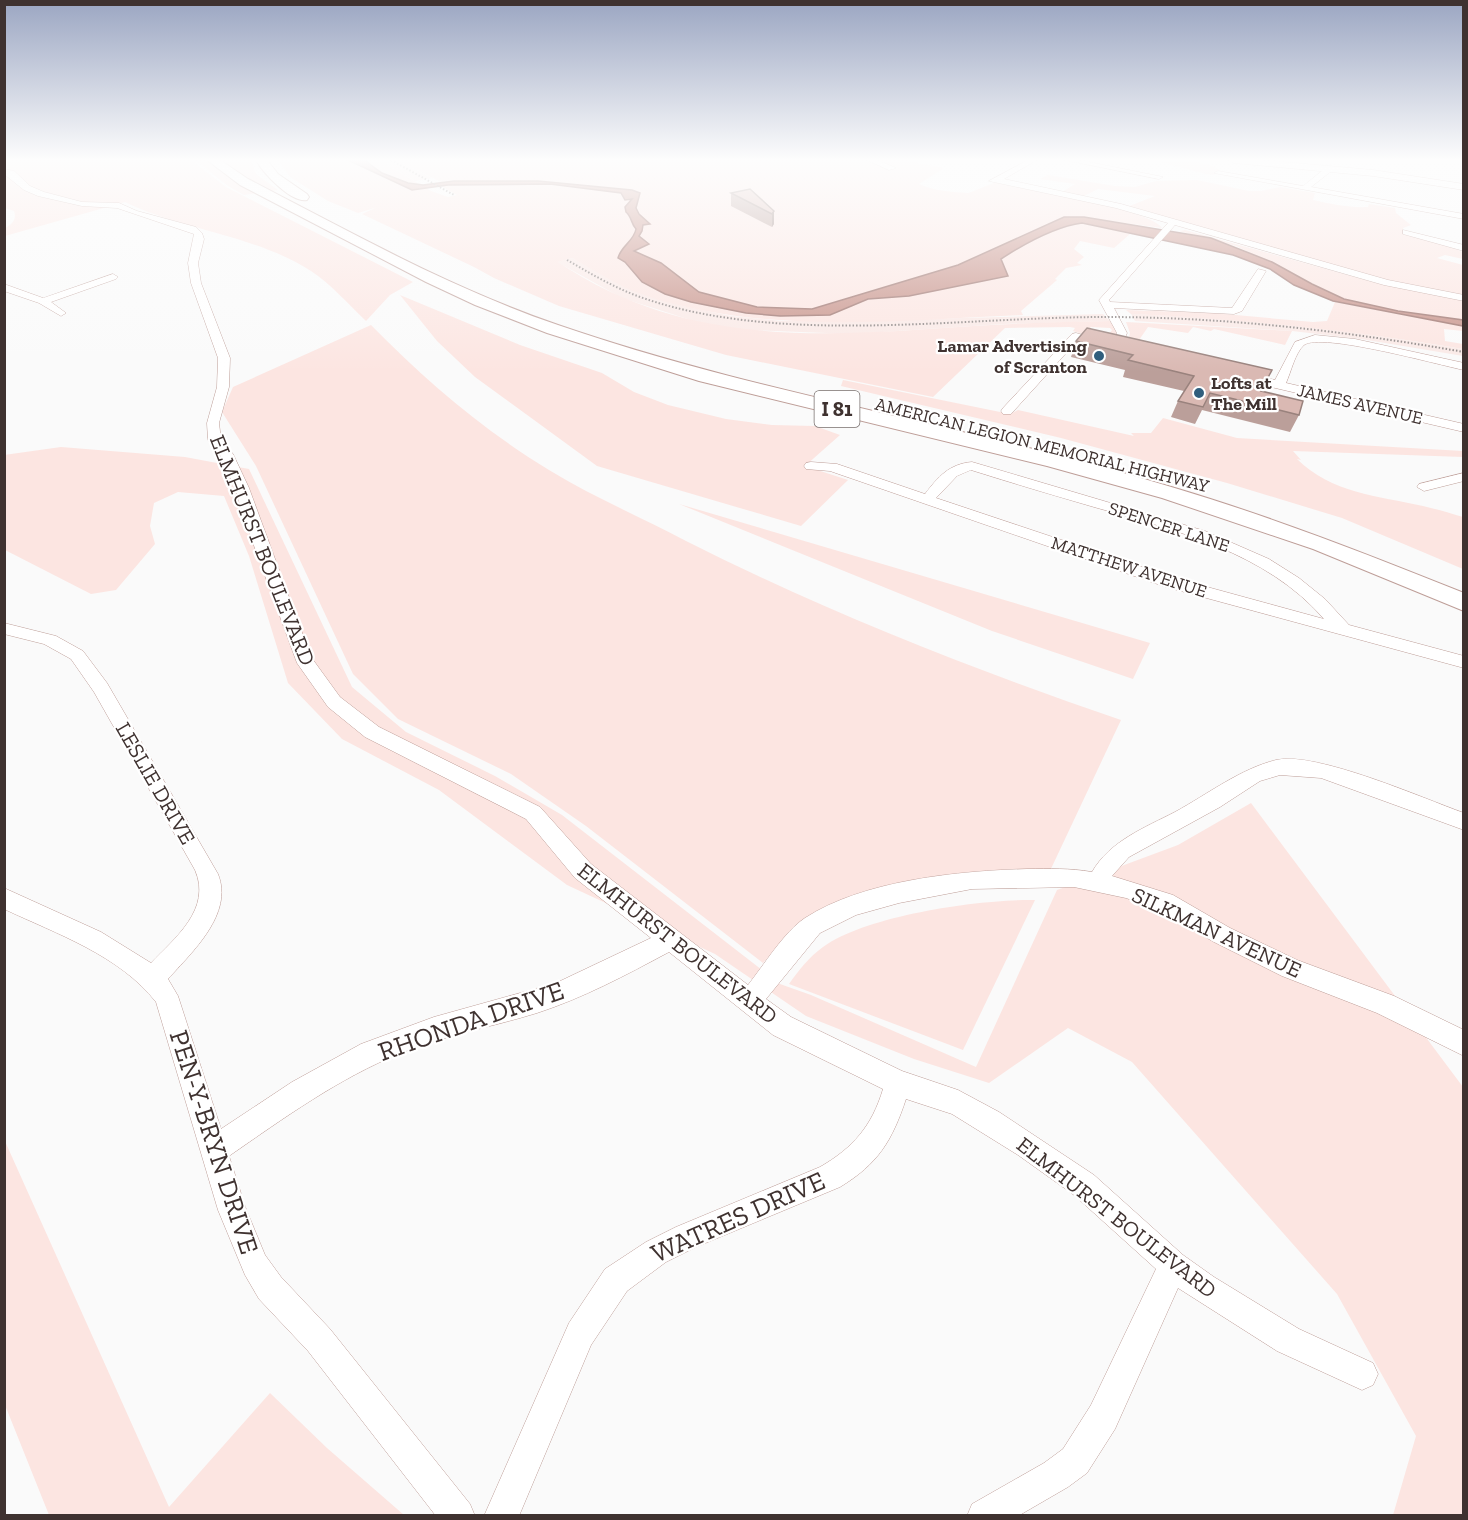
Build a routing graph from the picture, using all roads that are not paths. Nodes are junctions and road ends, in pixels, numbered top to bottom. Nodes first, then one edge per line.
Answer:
1 (196, 231) edge
2 (338, 231) edge
3 (372, 231) edge
4 (1165, 231) edge
5 (1193, 231) edge
6 (1406, 232) dead end
7 (1464, 248) edge
8 (1261, 271) dead end
9 (113, 277) dead end
10 (4, 287) edge
11 (1464, 297) edge
12 (43, 301) junction
13 (1106, 305) junction
14 (61, 313) dead end
15 (1117, 345) junction
16 (1132, 349) edge
17 (1464, 366) edge
18 (1228, 373) edge
19 (1279, 385) junction
20 (1007, 411) dead end
21 (1464, 428) edge
22 (811, 466) dead end
23 (1464, 477) edge
24 (1192, 481) dead end
25 (1424, 487) dead end
26 (927, 500) junction
27 (1464, 603) edge
28 (4, 628) edge
29 (1343, 629) junction
30 (1458, 661) edge
31 (1464, 822) edge
32 (1098, 881) junction
33 (4, 898) edge
34 (671, 939) junction
35 (153, 978) junction
36 (749, 1002) junction
37 (1464, 1044) edge
38 (898, 1083) junction
39 (214, 1150) junction
40 (1173, 1265) junction
41 (1362, 1374) dead end
42 (458, 1515) edge
43 (501, 1515) edge
44 (984, 1515) edge

1 - 34 street, ELMHURST BOULEVARD
2 - 27 highway, AMERICAN LEGION MEMORIAL HIGHWAY / I 81
3 - 24 highway, AMERICAN LEGION MEMORIAL HIGHWAY / I 81
4 - 13 street
5 - 11 street
6 - 7 street
8 - 13 street
9 - 12 street
10 - 12 street
12 - 14 street
13 - 15 street
15 - 16 street
15 - 20 street
17 - 19 street
18 - 19 street, JAMES AVENUE
19 - 21 street, JAMES AVENUE
22 - 26 street, MATTHEW AVENUE
23 - 25 street
26 - 29 street, MATTHEW AVENUE
26 - 29 street, SPENCER LANE
28 - 35 street, LESLIE DRIVE
29 - 30 street, MATTHEW AVENUE
31 - 32 street
32 - 36 street, SILKMAN AVENUE
32 - 37 street, SILKMAN AVENUE
33 - 35 street, PEN-Y-BRYN DRIVE
34 - 36 street, ELMHURST BOULEVARD
34 - 39 street, RHONDA DRIVE
35 - 39 street, PEN-Y-BRYN DRIVE
36 - 38 street, ELMHURST BOULEVARD
38 - 40 street, ELMHURST BOULEVARD
38 - 43 street, WATRES DRIVE
39 - 42 street, PEN-Y-BRYN DRIVE
40 - 41 street, ELMHURST BOULEVARD
40 - 44 street

